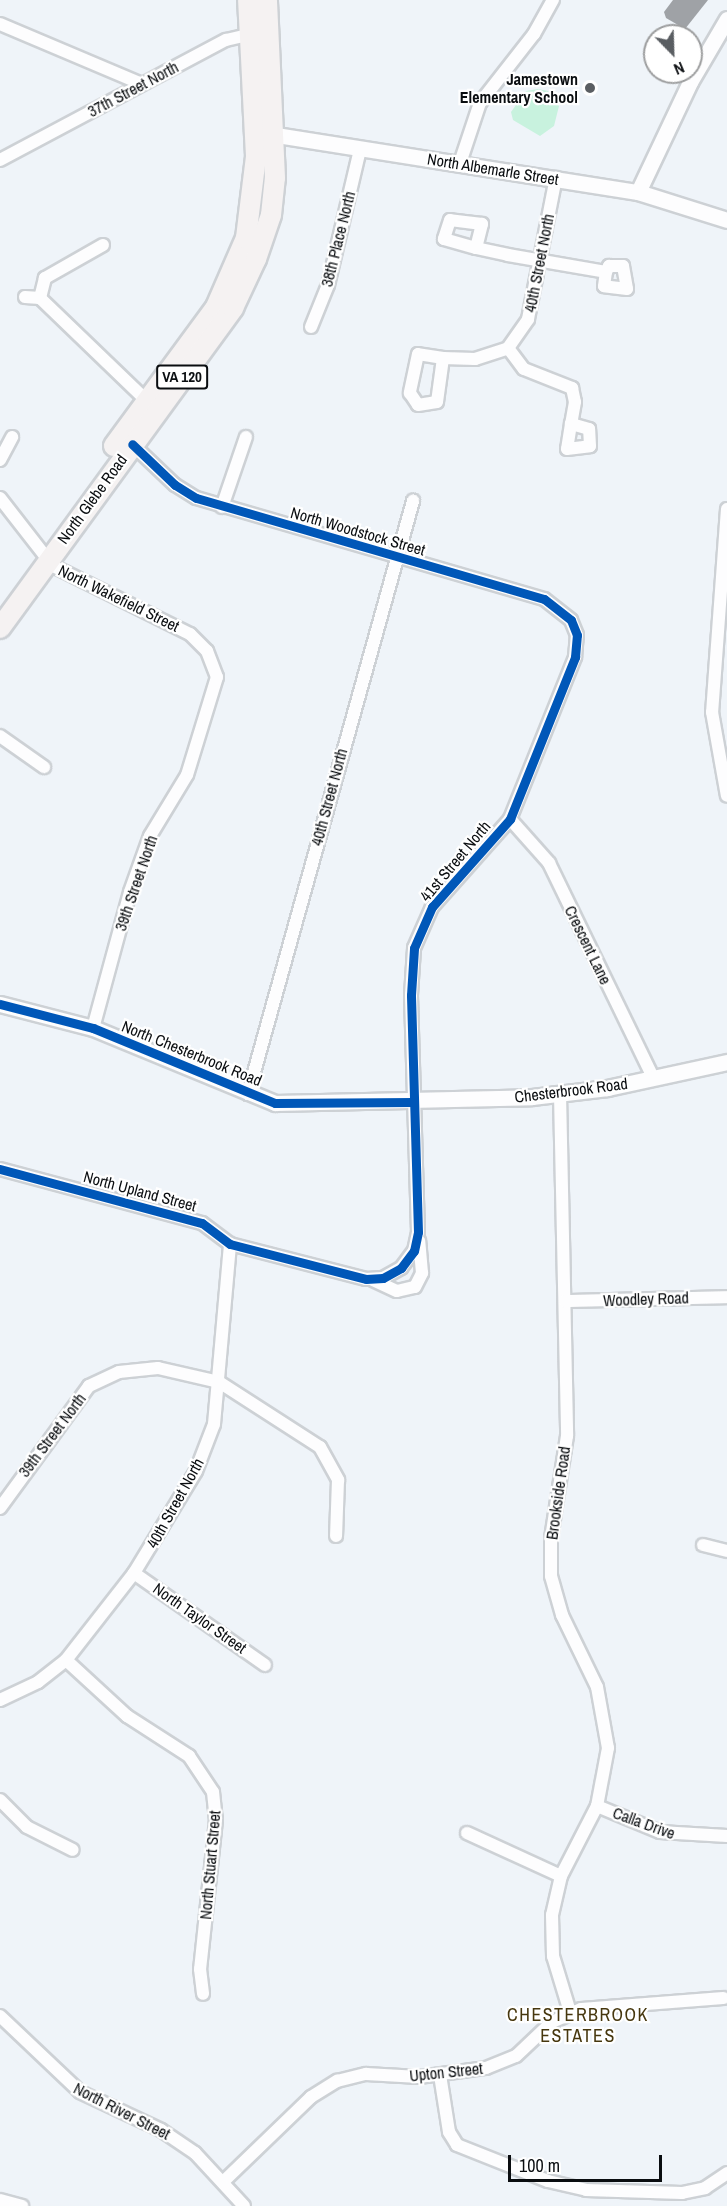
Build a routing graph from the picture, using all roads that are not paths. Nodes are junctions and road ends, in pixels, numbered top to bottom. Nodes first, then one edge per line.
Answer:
1 (248, 0) edge
2 (267, 0) edge
3 (553, 0) edge
4 (727, 19) edge
5 (0, 24) edge
6 (262, 33) junction
7 (142, 84) junction
8 (265, 133) junction
9 (360, 150) junction
10 (2, 158) edge
11 (460, 163) junction
12 (556, 178) junction
13 (638, 192) junction
14 (727, 219) edge
15 (103, 245) dead end
16 (476, 248) dead end
17 (540, 259) junction
18 (606, 272) dead end
19 (25, 297) dead end
20 (40, 298) junction
21 (311, 327) dead end
22 (508, 348) junction
23 (443, 358) dead end
24 (147, 401) junction
25 (571, 424) dead end
26 (12, 436) dead end
27 (246, 437) dead end
28 (132, 444) junction
29 (0, 460) edge
30 (0, 498) edge
31 (413, 501) dead end
32 (222, 507) junction
33 (727, 509) edge
34 (42, 555) junction
35 (394, 557) junction
36 (0, 604) edge
37 (0, 628) edge
38 (577, 635) joint
39 (217, 677) joint
40 (0, 736) edge
41 (44, 767) dead end
42 (727, 796) edge
43 (510, 819) junction
44 (0, 1005) edge
45 (93, 1028) junction
46 (727, 1062) edge
47 (654, 1079) junction
48 (248, 1094) junction
49 (560, 1094) junction
50 (412, 1102) junction
51 (0, 1169) edge
52 (418, 1232) junction
53 (230, 1244) junction
54 (372, 1279) junction
55 (727, 1297) edge
56 (565, 1301) junction
57 (219, 1382) junction
58 (0, 1508) edge
59 (336, 1536) dead end
60 (703, 1545) dead end
61 (727, 1551) edge
62 (134, 1573) junction
63 (66, 1660) junction
64 (265, 1665) dead end
65 (0, 1700) edge
66 (0, 1800) edge
67 (597, 1806) junction
68 (467, 1833) dead end
69 (727, 1836) edge
70 (73, 1850) dead end
71 (561, 1876) junction
72 (203, 1994) dead end
73 (724, 1998) dead end
74 (570, 2012) junction
75 (0, 2016) edge
76 (440, 2075) junction
77 (727, 2173) edge
78 (224, 2181) junction
79 (0, 2200) edge
80 (22, 2206) edge
81 (244, 2206) edge

1 - 6 main road, North Glebe Road / VA 120
2 - 6 main road, North Glebe Road / VA 120
3 - 11 street
4 - 13 street
5 - 7 street
6 - 7 street, 37th Street North
6 - 8 main road, North Glebe Road / VA 120
7 - 10 street, 37th Street North
8 - 9 street, North Albemarle Street
8 - 24 main road, North Glebe Road / VA 120
8 - 28 main road, North Glebe Road / VA 120
9 - 11 street, North Albemarle Street
9 - 21 street, 38th Place North
11 - 12 street, North Albemarle Street
12 - 13 street, North Albemarle Street
12 - 17 street, 40th Street North
13 - 14 street, North Albemarle Street
15 - 20 street
16 - 17 street
17 - 18 street
17 - 22 street, 40th Street North
19 - 20 street
20 - 24 street
22 - 23 street
22 - 25 street
24 - 34 main road, North Glebe Road / VA 120
26 - 29 street
27 - 32 street
28 - 32 street, North Woodstock Street
28 - 34 main road, North Glebe Road / VA 120
30 - 34 street
31 - 35 street, 40th Street North
32 - 35 street, North Woodstock Street
33 - 42 street
34 - 36 main road, North Glebe Road / VA 120
34 - 37 main road, North Glebe Road / VA 120
34 - 39 street, North Wakefield Street
35 - 38 street, North Woodstock Street
35 - 48 street, 40th Street North
38 - 43 street, 41st Street North
39 - 45 street, 39th Street North
40 - 41 street
43 - 47 street, Crescent Lane
43 - 50 street, 41st Street North
44 - 45 street, North Chesterbrook Road
45 - 48 street, North Chesterbrook Road
46 - 47 street, Chesterbrook Road
47 - 49 street, Chesterbrook Road
48 - 50 street, North Chesterbrook Road
49 - 50 street, Chesterbrook Road
49 - 56 street, Brookside Road
50 - 52 street, 41st Street North
51 - 53 street, North Upland Street
52 - 54 street
52 - 54 street, North Upland Street
53 - 54 street, North Upland Street
53 - 57 street, 40th Street North
55 - 56 street, Woodley Road
56 - 67 street, Brookside Road
57 - 58 street, 39th Street North
57 - 59 street, 39th Street North
57 - 62 street, 40th Street North
60 - 61 street
62 - 63 street, 40th Street North
62 - 64 street, North Taylor Street
63 - 65 street, 40th Street North
63 - 72 street, North Stuart Street
66 - 70 street
67 - 69 street, Calla Drive
67 - 71 street, Brookside Road
68 - 71 street
71 - 74 street, Brookside Road
73 - 74 street
74 - 76 street, Upton Street
75 - 78 street, North River Street
76 - 77 street
76 - 78 street, Upton Street
78 - 81 street, North River Street
79 - 80 street

